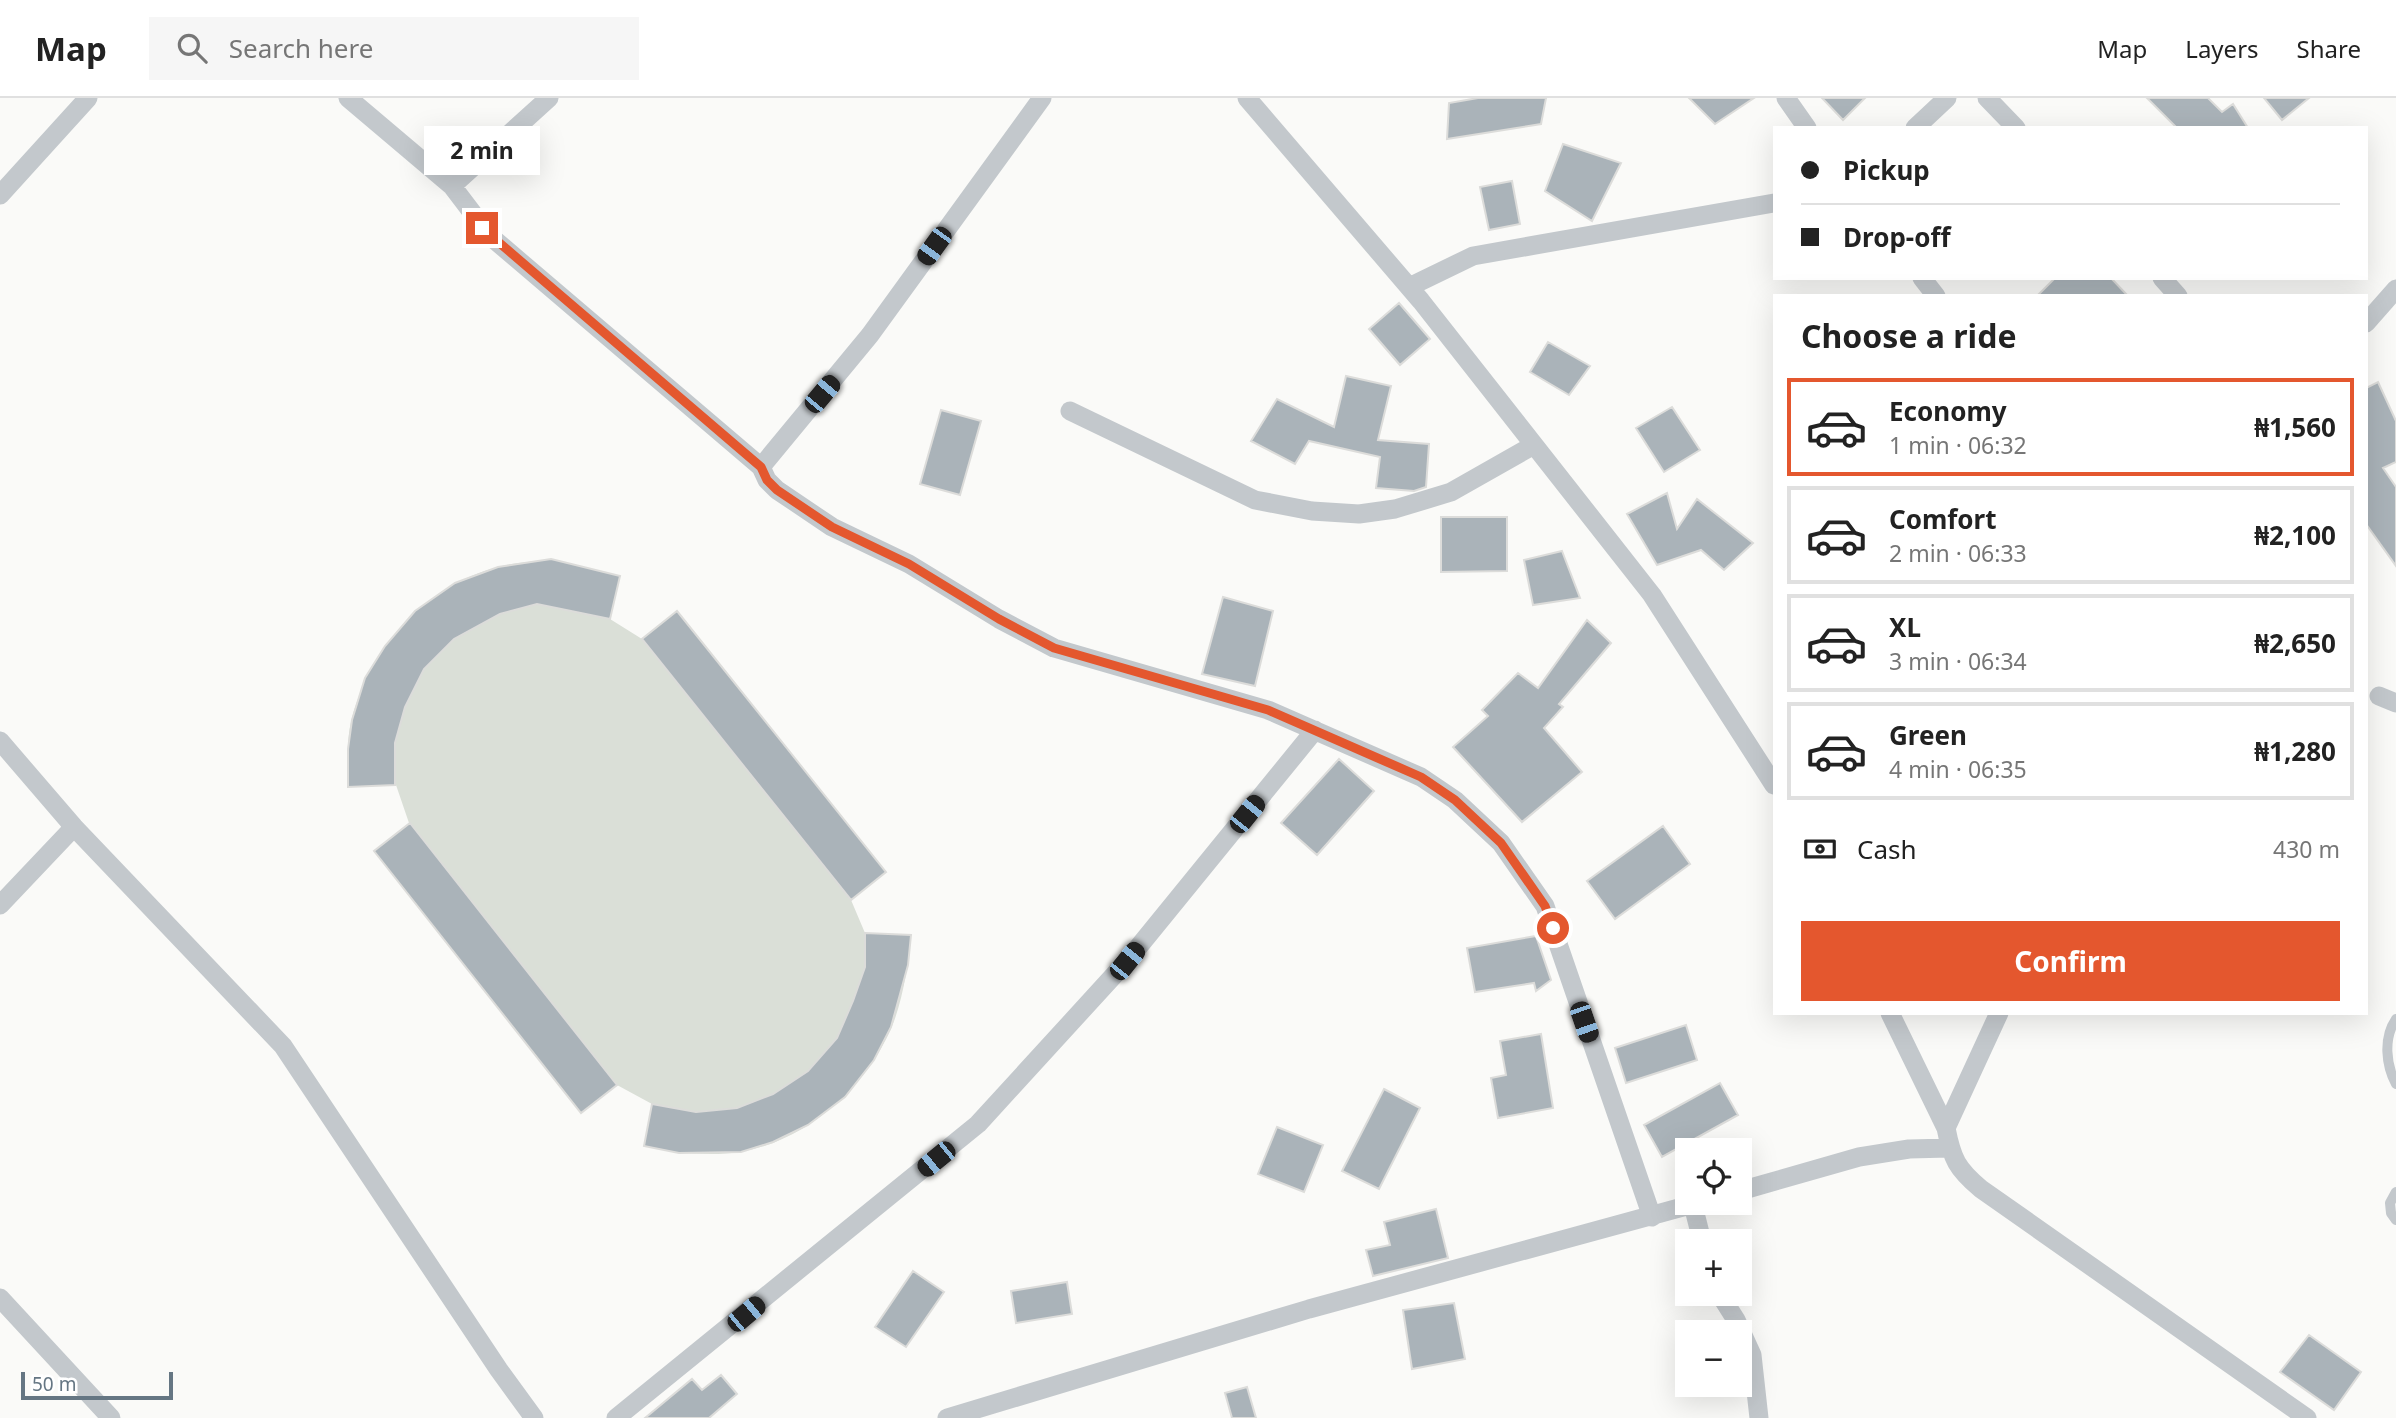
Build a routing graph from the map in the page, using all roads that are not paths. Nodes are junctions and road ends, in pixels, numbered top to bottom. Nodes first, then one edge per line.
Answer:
1 (88, 98) edge
2 (348, 98) edge
3 (549, 98) edge
4 (1042, 98) edge
5 (1247, 98) edge
6 (1786, 98) edge
7 (1947, 98) edge
8 (1987, 98) edge
9 (1806, 126) edge
10 (1917, 126) edge
11 (2014, 126) edge
12 (452, 186) junction
13 (0, 195) edge
14 (1773, 203) edge
15 (1924, 280) edge
16 (2164, 280) edge
17 (1409, 288) junction
18 (2396, 289) edge
19 (1934, 294) edge
20 (2176, 294) edge
21 (2368, 321) edge
22 (1070, 411) dead end
23 (1534, 445) junction
24 (761, 467) junction
25 (1315, 730) junction
26 (0, 741) edge
27 (1773, 783) edge
28 (74, 827) junction
29 (0, 905) edge
30 (1891, 1015) edge
31 (1998, 1015) edge
32 (2396, 1019) edge
33 (2396, 1084) edge
34 (1946, 1128) junction
35 (1950, 1148) junction
36 (1752, 1188) edge
37 (2396, 1192) edge
38 (1675, 1210) edge
39 (1652, 1217) junction
40 (2396, 1220) edge
41 (0, 1298) edge
42 (1727, 1306) edge
43 (111, 1418) edge
44 (534, 1418) edge
45 (616, 1418) edge
46 (947, 1418) edge
47 (1759, 1418) edge
48 (2307, 1418) edge

1 - 13 street
2 - 12 street
3 - 12 street
4 - 24 street
5 - 17 street
6 - 9 street
7 - 10 street
8 - 11 street
12 - 24 street
14 - 17 street
15 - 19 street
16 - 20 street
17 - 23 street
18 - 21 street
22 - 23 street
23 - 27 street
24 - 25 street
25 - 39 street
25 - 45 street
26 - 28 street
28 - 29 street
28 - 44 street
30 - 34 street
31 - 34 street
32 - 33 lane
34 - 35 street
35 - 36 street
35 - 48 street
37 - 40 lane
38 - 39 street
39 - 46 street
41 - 43 street
42 - 47 street

